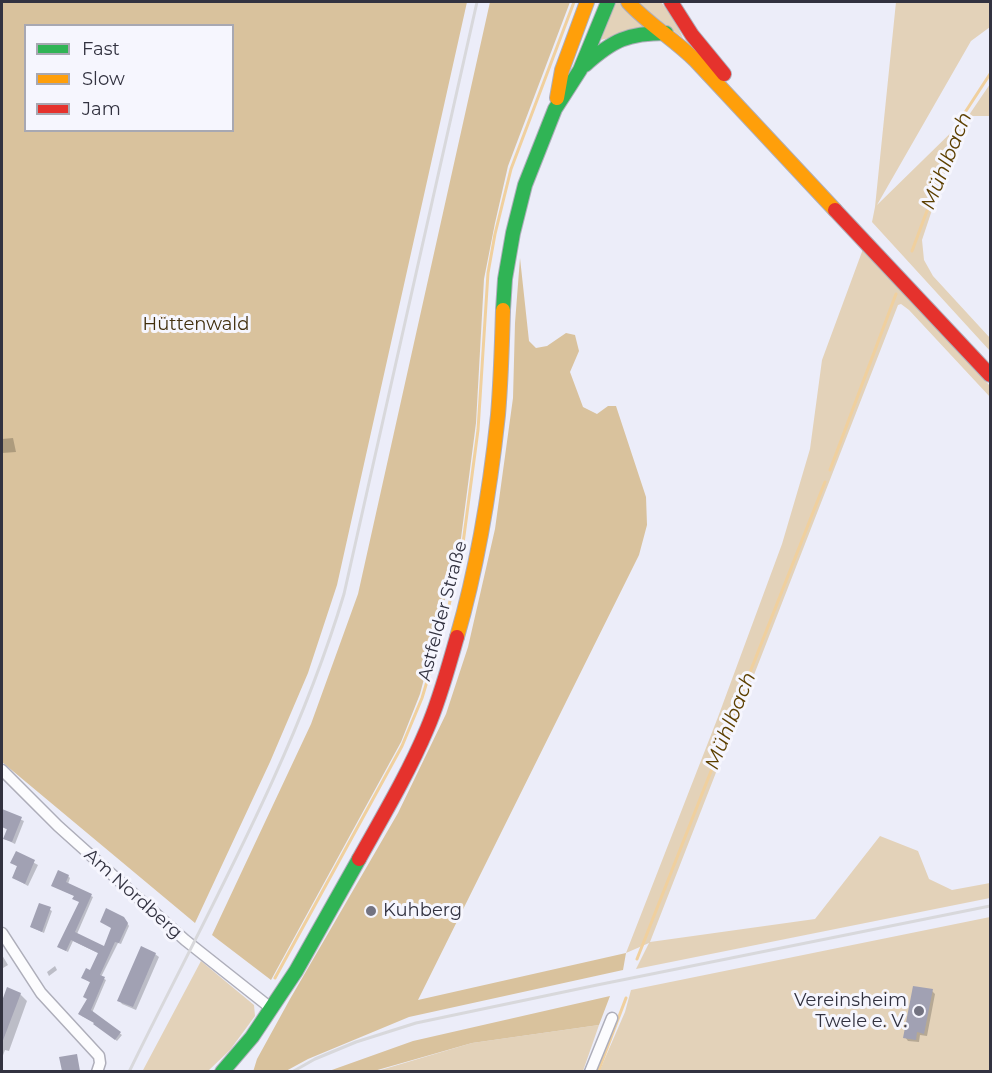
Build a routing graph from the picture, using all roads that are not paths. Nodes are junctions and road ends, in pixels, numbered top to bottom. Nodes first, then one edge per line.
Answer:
1 (587, 2) edge
2 (608, 2) edge
3 (628, 2) edge
4 (671, 2) edge
5 (666, 33) junction
6 (580, 70) junction
7 (555, 109) junction
8 (990, 357) edge
9 (990, 375) edge
10 (2, 771) edge
11 (2, 933) edge
12 (272, 1009) junction
13 (612, 1018) dead end
14 (97, 1071) edge
15 (224, 1071) edge
16 (590, 1071) edge

1 - 7 main road
2 - 6 main road
3 - 5 main road
4 - 8 main road
5 - 6 main road
5 - 9 main road
6 - 7 main road
7 - 12 main road, Astfelder Straße
10 - 12 street, Am Nordberg
11 - 14 street
12 - 15 main road, Astfelder Straße
13 - 16 street

